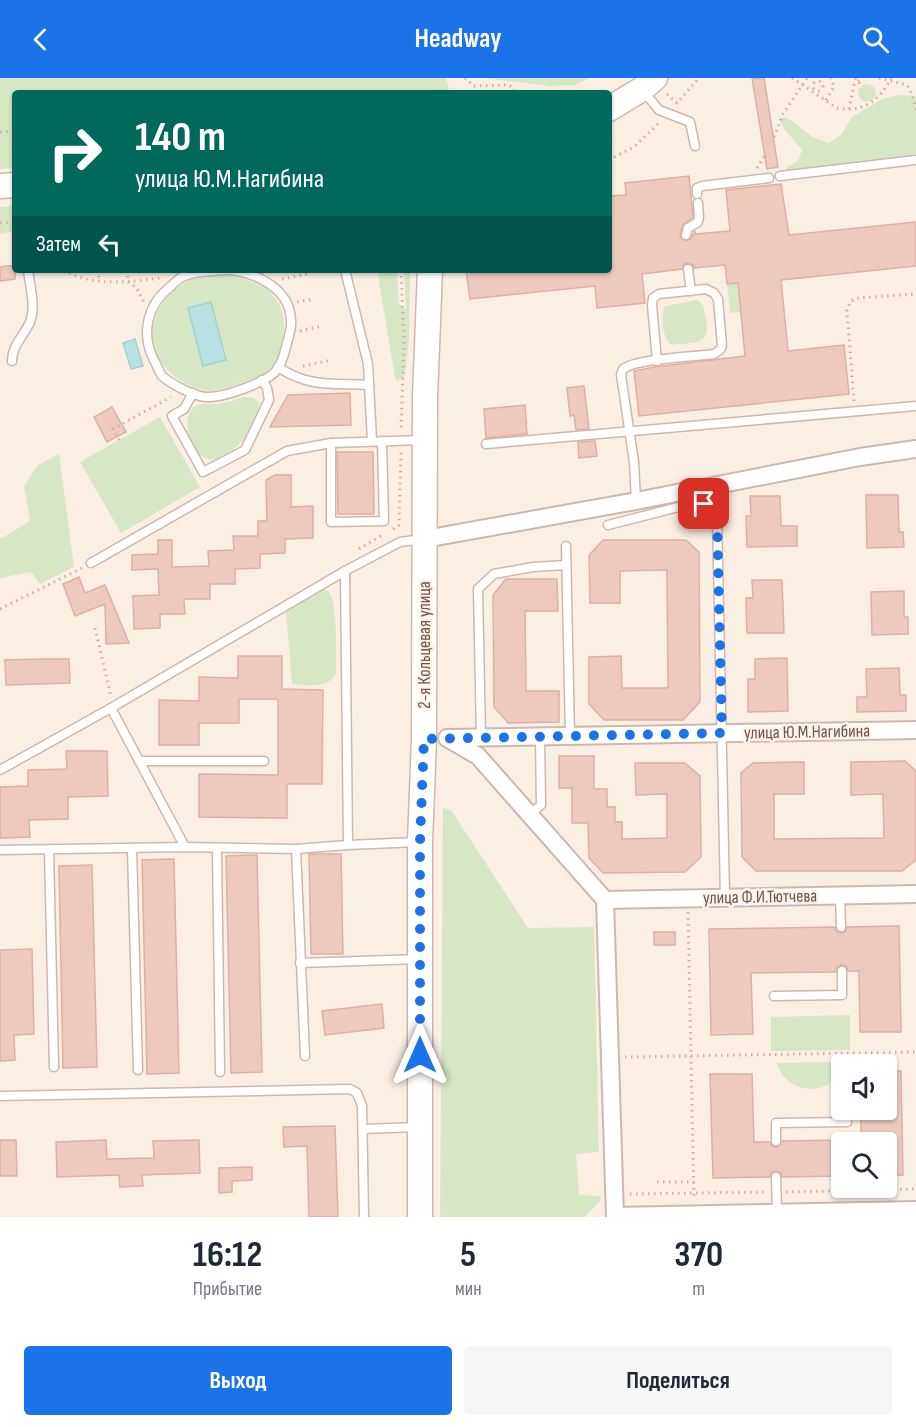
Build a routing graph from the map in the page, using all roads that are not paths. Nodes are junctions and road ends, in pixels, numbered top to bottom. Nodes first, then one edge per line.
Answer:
1 (652, 85) edge
2 (612, 107) edge
3 (695, 146) dead end
4 (916, 160) edge
5 (780, 176) dead end
6 (769, 178) dead end
7 (686, 235) dead end
8 (688, 269) dead end
9 (28, 273) edge
10 (196, 273) edge
11 (249, 273) edge
12 (346, 273) edge
13 (419, 273) edge
14 (430, 273) edge
15 (691, 291) junction
16 (12, 361) dead end
17 (657, 361) junction
18 (281, 369) junction
19 (262, 380) junction
20 (369, 385) junction
21 (189, 391) junction
22 (425, 396) junction
23 (916, 406) edge
24 (630, 431) junction
25 (425, 440) junction
26 (372, 441) junction
27 (382, 441) junction
28 (331, 443) junction
29 (486, 444) dead end
30 (916, 449) edge
31 (636, 501) junction
32 (608, 525) dead end
33 (424, 539) junction
34 (566, 546) dead end
35 (91, 563) road end
36 (566, 565) junction
37 (345, 571) junction
38 (111, 708) junction
39 (916, 730) edge
40 (722, 733) junction
41 (570, 736) junction
42 (540, 737) junction
43 (435, 738) junction
44 (481, 738) junction
45 (139, 761) junction
46 (264, 761) dead end
47 (0, 770) edge
48 (530, 814) junction
49 (420, 842) junction
50 (348, 845) junction
51 (186, 847) junction
52 (132, 848) junction
53 (217, 849) junction
54 (296, 849) junction
55 (0, 850) edge
56 (49, 850) junction
57 (916, 894) edge
58 (840, 895) junction
59 (725, 897) junction
60 (605, 900) junction
61 (841, 927) dead end
62 (420, 959) junction
63 (300, 963) junction
64 (842, 971) dead end
65 (774, 996) dead end
66 (305, 1056) dead end
67 (54, 1067) dead end
68 (138, 1070) dead end
69 (220, 1072) dead end
70 (0, 1096) edge
71 (848, 1122) dead end
72 (420, 1127) junction
73 (364, 1129) junction
74 (776, 1142) dead end
75 (777, 1177) dead end
76 (916, 1210) edge
77 (777, 1213) junction
78 (615, 1216) edge
79 (676, 1216) edge
80 (364, 1217) edge
81 (420, 1217) edge

1 - 2 main road
1 - 3 lane
4 - 5 lane
6 - 7 lane
8 - 15 lane
9 - 16 lane
10 - 21 lane
11 - 18 lane
12 - 20 lane
13 - 22 main road, 2-я Кольцевая улица
14 - 22 main road, 2-я Кольцевая улица
15 - 17 lane
15 - 17 lane
17 - 24 lane
18 - 19 lane
18 - 20 lane
19 - 21 lane
19 - 21 lane
20 - 26 lane
22 - 25 main road, 2-я Кольцевая улица
23 - 24 lane
24 - 29 lane
24 - 31 lane
25 - 27 lane
25 - 33 main road, 2-я Кольцевая улица
26 - 27 lane
26 - 28 lane
27 - 28 lane
28 - 35 lane
30 - 31 street
31 - 33 street
32 - 40 lane
33 - 37 lane
33 - 43 main road, 2-я Кольцевая улица
34 - 36 lane
36 - 41 lane
36 - 44 lane
37 - 38 lane
37 - 50 lane
38 - 45 lane
38 - 47 lane
39 - 40 street, улица Ю.М.Нагибина
40 - 41 street, улица Ю.М.Нагибина
40 - 59 lane
41 - 42 street, улица Ю.М.Нагибина
42 - 44 street, улица Ю.М.Нагибина
42 - 48 lane
43 - 44 street, улица Ю.М.Нагибина
43 - 48 street
43 - 49 main road, 2-я Кольцевая улица
45 - 46 lane
45 - 51 lane
48 - 60 street
49 - 50 lane
49 - 62 main road, 2-я Кольцевая улица
50 - 54 lane
51 - 52 lane
51 - 53 lane
52 - 56 lane
52 - 68 lane
53 - 54 lane
53 - 69 lane
54 - 63 lane
55 - 56 lane
56 - 67 lane
57 - 58 street, улица Ф.И.Тютчева
58 - 59 street, улица Ф.И.Тютчева
58 - 61 lane
59 - 60 street, улица Ф.И.Тютчева
60 - 78 street
62 - 63 lane
62 - 72 main road, 2-я Кольцевая улица
63 - 66 lane
64 - 65 lane
70 - 73 lane
71 - 74 lane
72 - 73 lane
72 - 81 main road, 2-я Кольцевая улица
73 - 80 lane
75 - 77 lane
76 - 77 street
77 - 79 street
78 - 79 street

